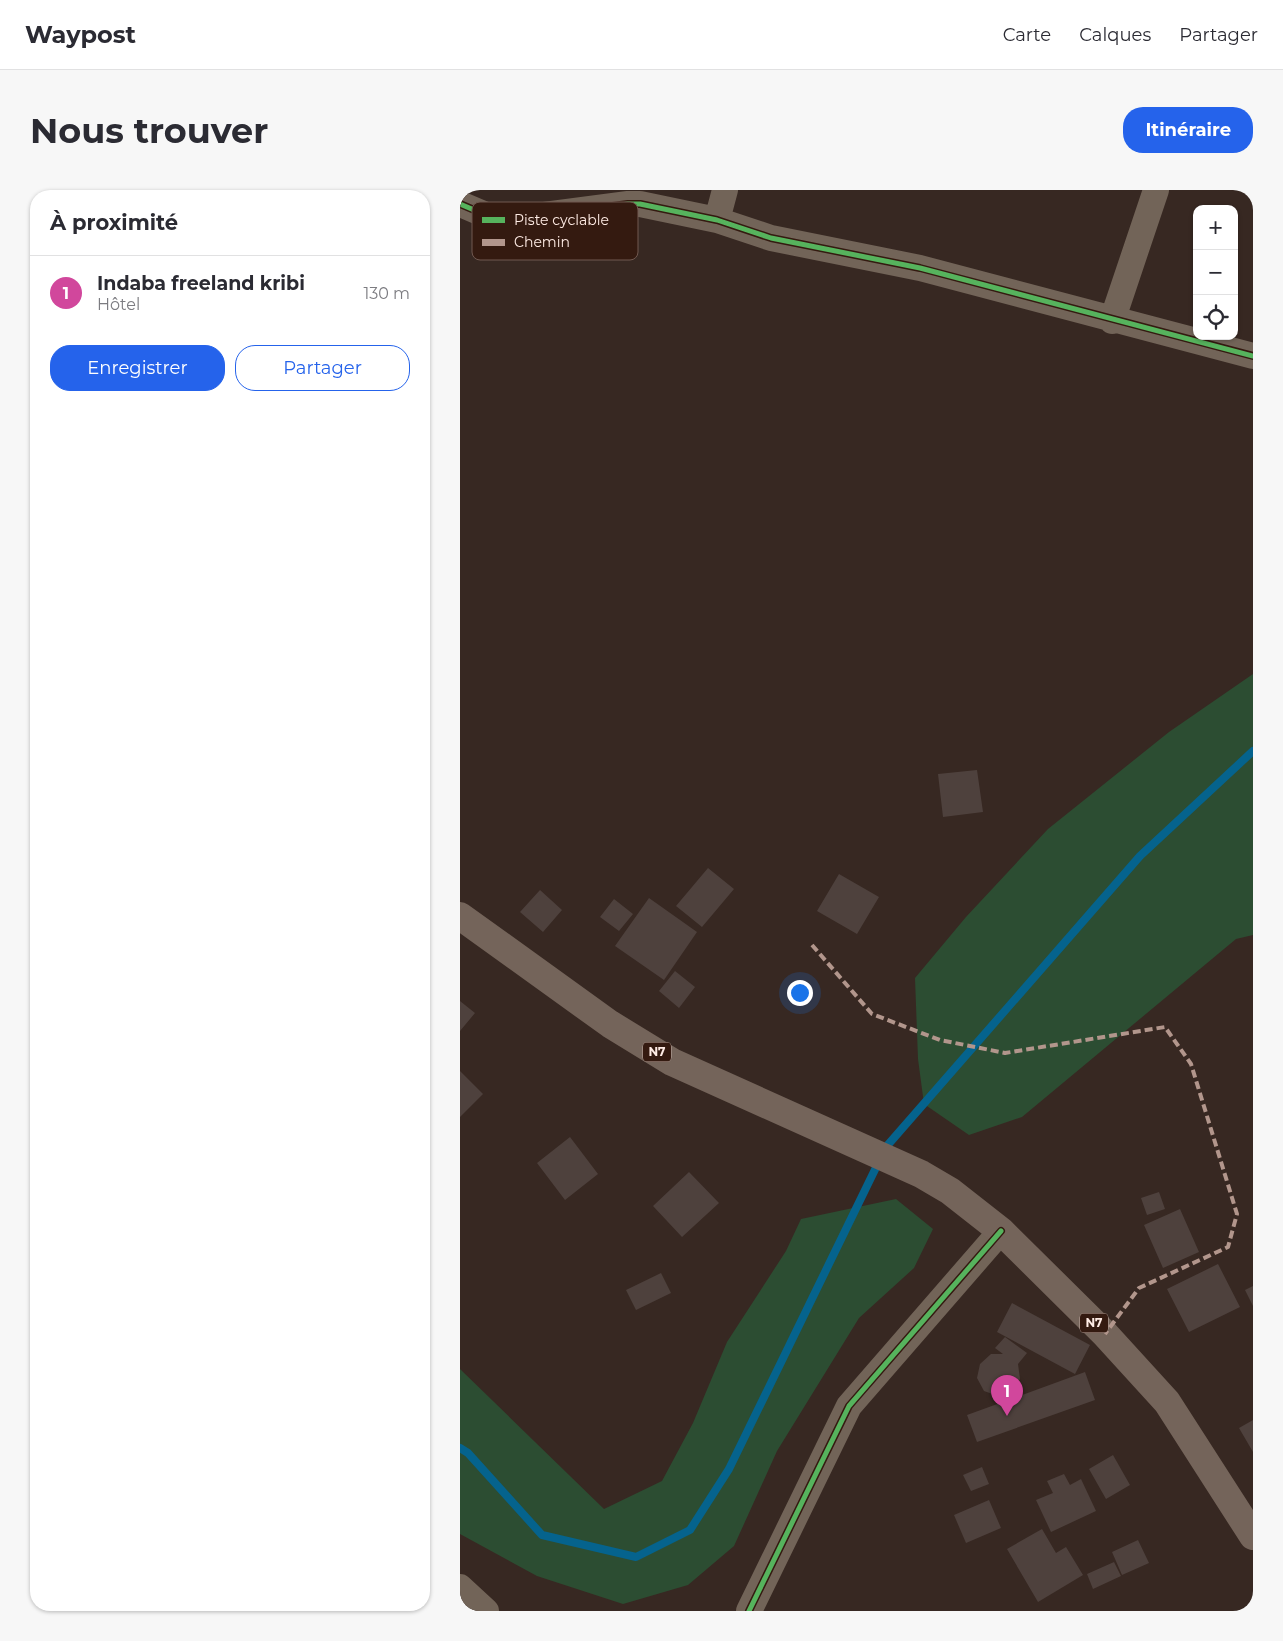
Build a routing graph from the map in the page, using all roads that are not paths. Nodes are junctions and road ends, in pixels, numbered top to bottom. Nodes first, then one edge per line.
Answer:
1 (724, 190) edge
2 (1156, 190) edge
3 (460, 204) edge
4 (638, 206) edge
5 (472, 209) edge
6 (717, 220) junction
7 (1112, 321) junction
8 (1253, 356) edge
9 (460, 916) edge
10 (1001, 1231) junction
11 (1253, 1536) edge
12 (460, 1586) edge
13 (486, 1611) edge
14 (749, 1611) edge

1 - 6 street
2 - 7 street
3 - 5 street
4 - 6 street
6 - 7 street
7 - 8 street
9 - 10 highway, N7
10 - 11 highway, N7
10 - 14 street
12 - 13 street

